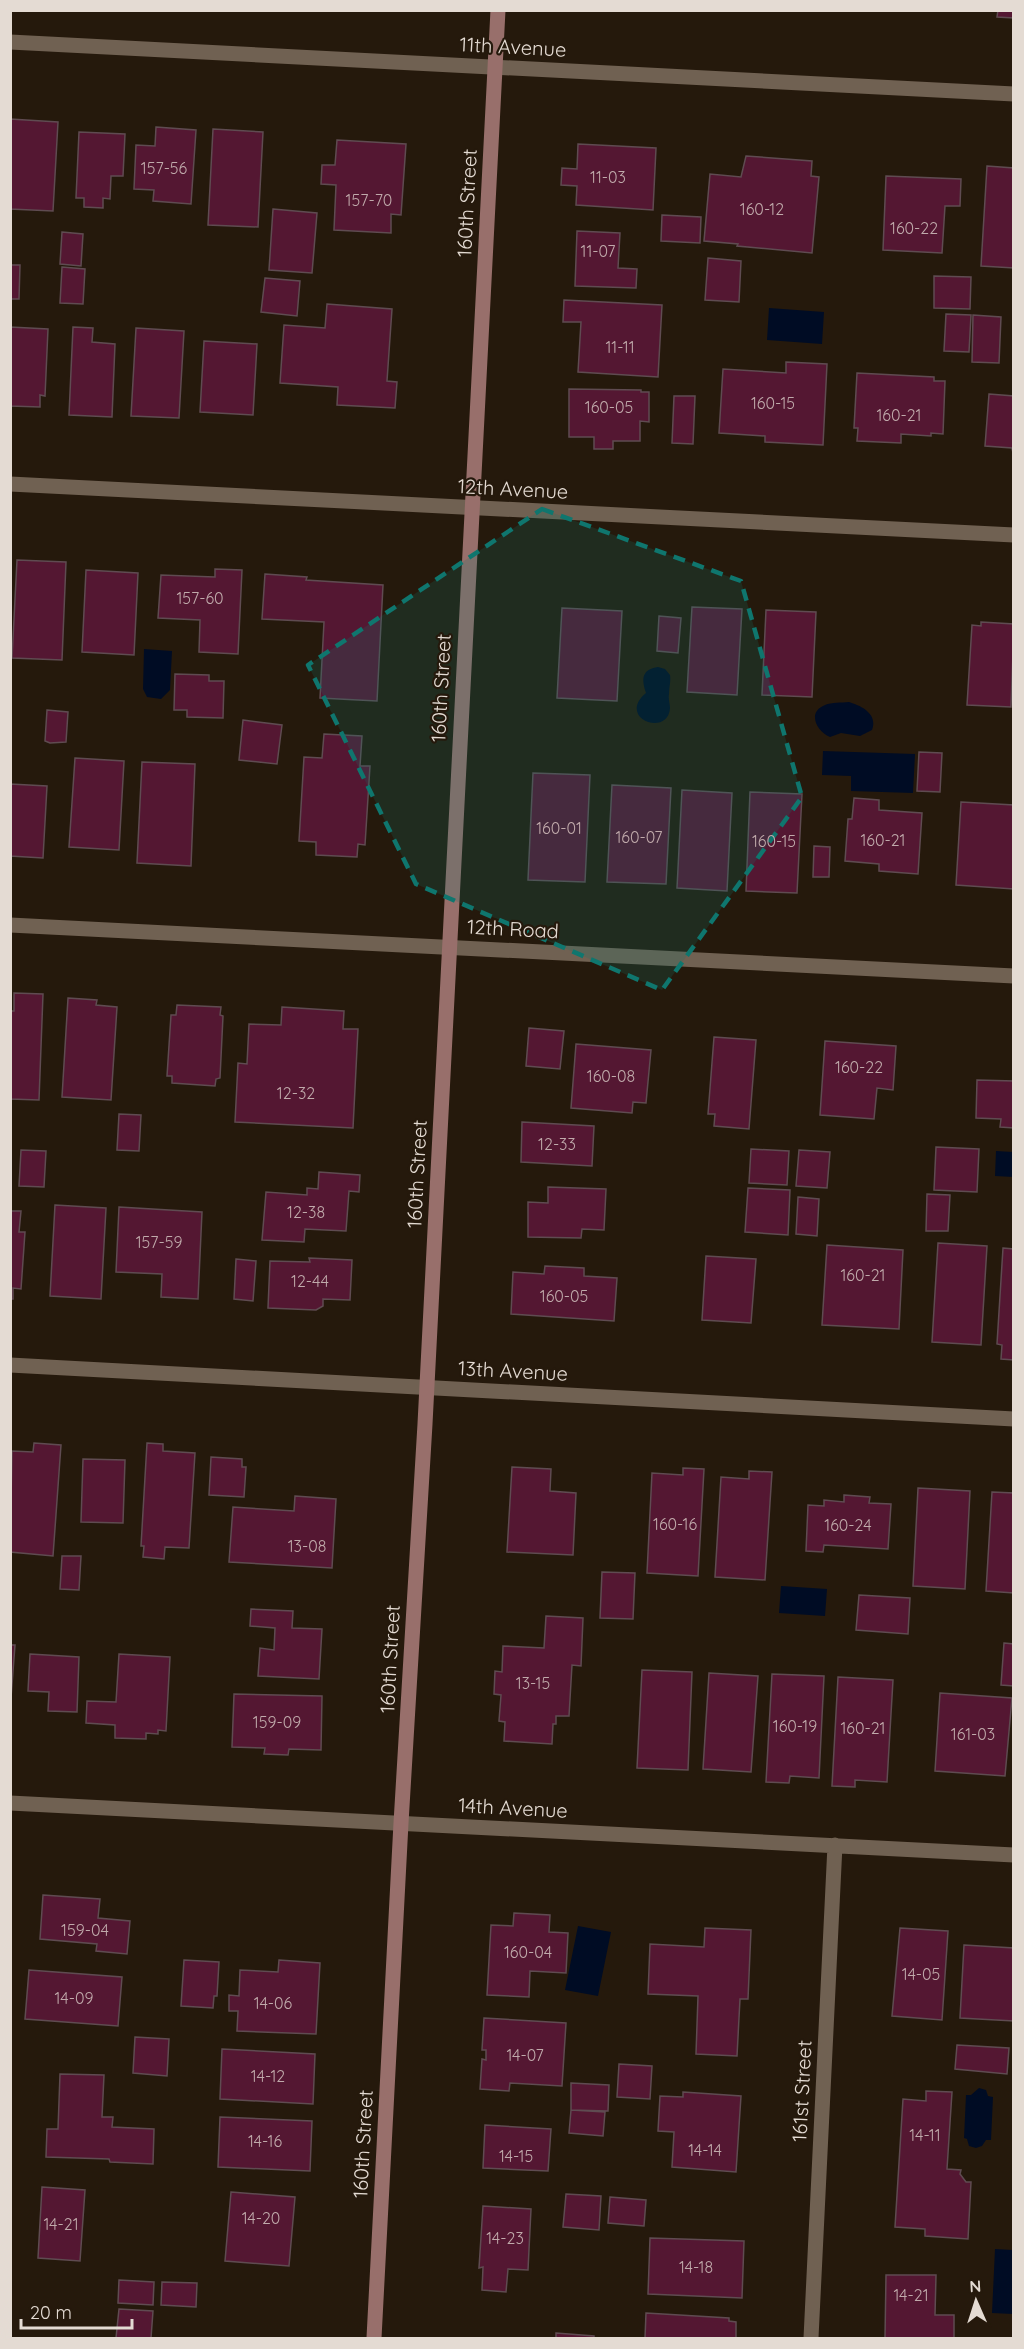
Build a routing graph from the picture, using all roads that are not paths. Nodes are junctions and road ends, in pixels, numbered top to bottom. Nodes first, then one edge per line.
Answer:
1 (498, 10) edge
2 (10, 42) edge
3 (495, 67) junction
4 (1014, 94) edge
5 (10, 484) edge
6 (472, 507) junction
7 (1014, 535) edge
8 (10, 925) edge
9 (449, 947) junction
10 (1014, 976) edge
11 (10, 1365) edge
12 (427, 1388) junction
13 (1014, 1419) edge
14 (10, 1803) edge
15 (401, 1823) junction
16 (835, 1845) junction
17 (1014, 1855) edge
18 (374, 2338) edge
19 (811, 2338) edge

1 - 3 street, 160th Street
2 - 3 street, 11th Avenue
3 - 4 street, 11th Avenue
3 - 6 street, 160th Street
5 - 6 street, 12th Avenue
6 - 7 street, 12th Avenue
6 - 9 street, 160th Street
8 - 9 street, 12th Road
9 - 10 street, 12th Road
9 - 12 street, 160th Street
11 - 12 street, 13th Avenue
12 - 13 street, 13th Avenue
12 - 15 street, 160th Street
14 - 15 street, 14th Avenue
15 - 16 street, 14th Avenue
15 - 18 street, 160th Street
16 - 17 street, 14th Avenue
16 - 19 street, 161st Street

